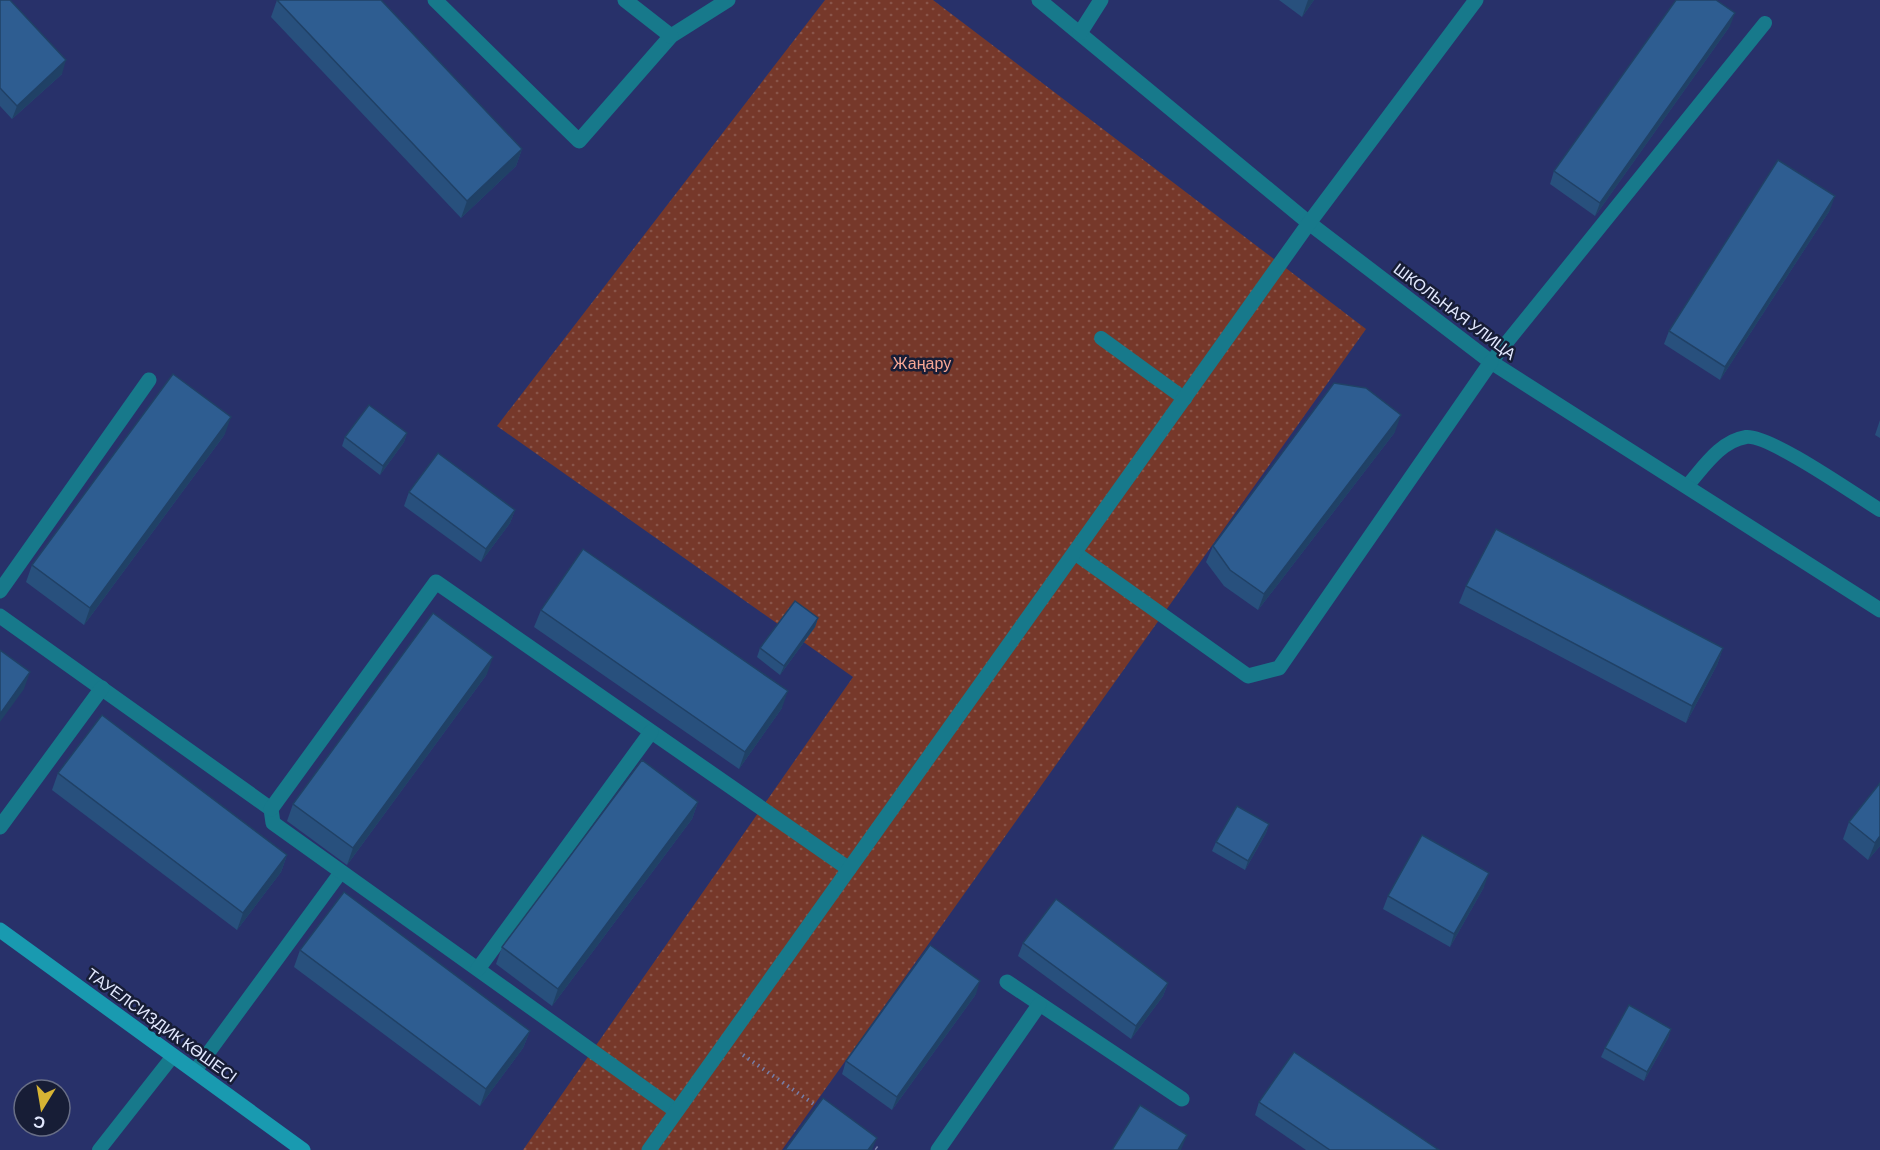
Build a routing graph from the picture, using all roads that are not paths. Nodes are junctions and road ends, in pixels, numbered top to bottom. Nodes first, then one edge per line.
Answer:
1 (435, 0) edge
2 (625, 0) edge
3 (728, 0) edge
4 (1039, 0) edge
5 (1101, 0) edge
6 (1476, 0) edge
7 (1765, 23) dead end
8 (1080, 33) junction
9 (671, 36) junction
10 (1309, 223) junction
11 (1101, 338) dead end
12 (1491, 362) junction
13 (149, 380) dead end
14 (1185, 399) junction
15 (1687, 486) junction
16 (1880, 510) edge
17 (1075, 553) junction
18 (0, 591) edge
19 (1880, 610) edge
20 (0, 616) edge
21 (102, 688) junction
22 (651, 732) junction
23 (271, 809) junction
24 (0, 827) edge
25 (849, 869) junction
26 (341, 872) junction
27 (0, 930) edge
28 (478, 969) junction
29 (1007, 982) dead end
30 (1039, 1005) junction
31 (173, 1056) junction
32 (195, 1071) junction
33 (1182, 1099) dead end
34 (676, 1111) junction
35 (99, 1150) edge
36 (303, 1150) edge
37 (649, 1150) edge
38 (938, 1150) edge

1 - 9 street
2 - 9 street
3 - 9 street
4 - 8 street, ШКОЛЬНАЯ УЛИЦА
5 - 8 street
6 - 10 street
7 - 12 lane
8 - 10 street, ШКОЛЬНАЯ УЛИЦА
10 - 12 street, ШКОЛЬНАЯ УЛИЦА
10 - 14 street
11 - 14 lane
12 - 15 street, ШКОЛЬНАЯ УЛИЦА
12 - 17 street
13 - 18 street
14 - 17 street
15 - 16 lane
15 - 19 street, ШКОЛЬНАЯ УЛИЦА
17 - 25 street
20 - 21 street
21 - 23 street
21 - 24 street
22 - 23 street
22 - 25 street
22 - 28 street
23 - 26 street
25 - 34 street
26 - 28 street
26 - 32 lane
27 - 31 street, ТАУЕЛСИЗДИК КӨШЕСІ
28 - 34 street
29 - 30 street
30 - 33 street
30 - 38 street
31 - 32 street, ТАУЕЛСИЗДИК КӨШЕСІ
31 - 35 lane
32 - 36 street, ТАУЕЛСИЗДИК КӨШЕСІ
34 - 37 street

